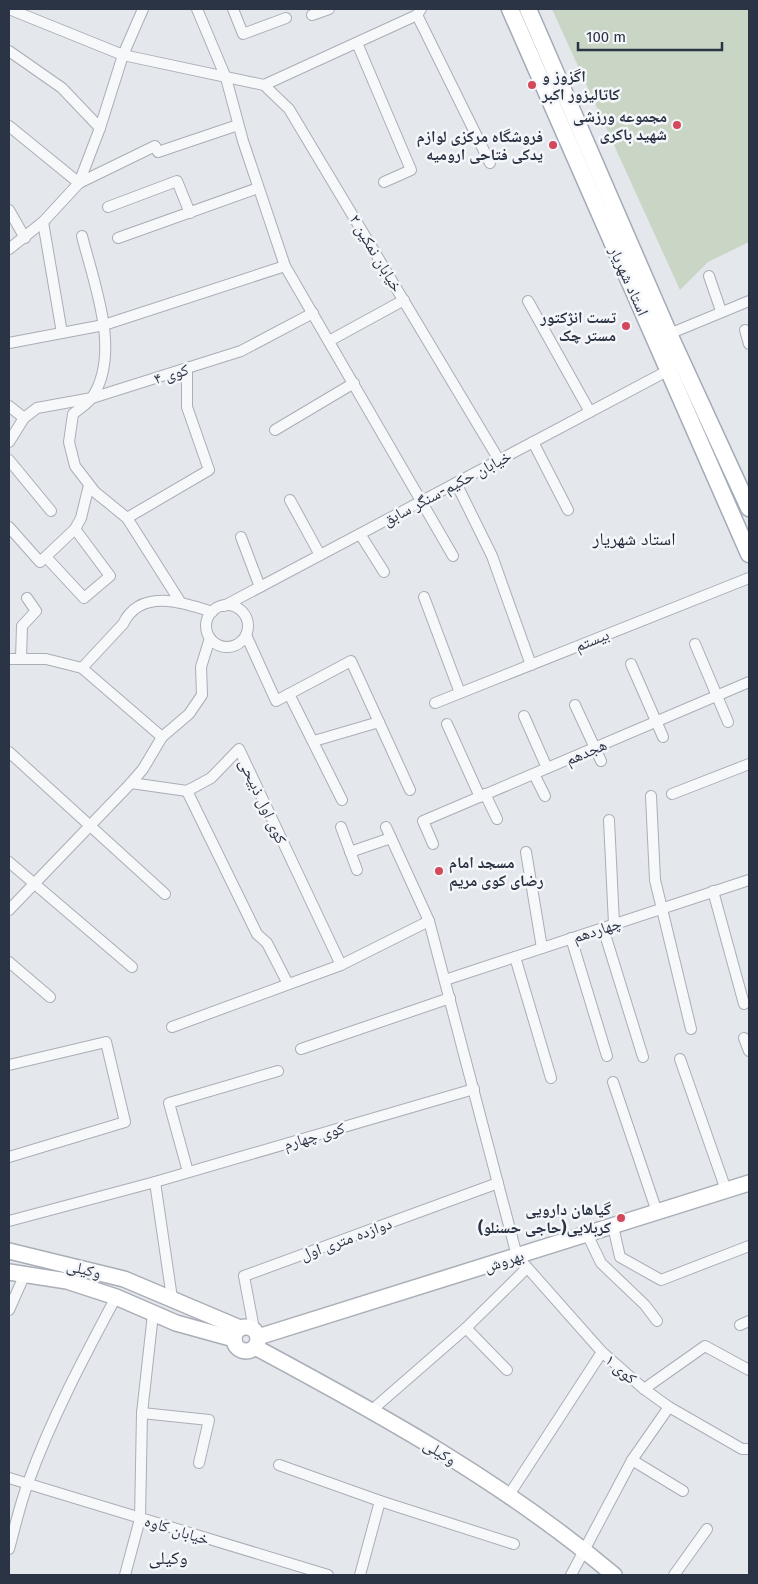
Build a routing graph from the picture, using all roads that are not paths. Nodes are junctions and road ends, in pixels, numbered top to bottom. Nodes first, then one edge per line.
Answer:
1 (9, 9) edge
2 (143, 9) edge
3 (197, 9) edge
4 (233, 9) edge
5 (330, 9) edge
6 (510, 9) edge
7 (528, 9) edge
8 (419, 12) edge
9 (312, 15) dead end
10 (286, 18) dead end
11 (356, 43) junction
12 (9, 51) edge
13 (124, 55) junction
14 (226, 78) junction
15 (264, 85) junction
16 (238, 125) junction
17 (9, 126) edge
18 (100, 128) junction
19 (490, 163) dead end
20 (384, 182) dead end
21 (79, 183) junction
22 (258, 188) junction
23 (108, 207) dead end
24 (9, 210) edge
25 (190, 213) junction
26 (610, 217) junction
27 (43, 222) junction
28 (82, 236) dead end
29 (25, 238) junction
30 (118, 238) dead end
31 (621, 243) junction
32 (9, 249) edge
33 (285, 266) junction
34 (709, 276) dead end
35 (404, 300) junction
36 (528, 301) dead end
37 (749, 301) edge
38 (721, 310) junction
39 (313, 313) junction
40 (104, 325) junction
41 (745, 330) dead end
42 (62, 333) junction
43 (668, 334) junction
44 (329, 341) junction
45 (9, 343) edge
46 (749, 344) edge
47 (187, 369) junction
48 (669, 370) junction
49 (354, 383) junction
50 (92, 398) junction
51 (9, 406) edge
52 (590, 412) junction
53 (24, 418) junction
54 (275, 430) dead end
55 (9, 442) edge
56 (532, 442) junction
57 (9, 460) edge
58 (499, 460) junction
59 (456, 483) junction
60 (89, 484) junction
61 (290, 500) dead end
62 (422, 501) junction
63 (749, 508) edge
64 (568, 510) dead end
65 (51, 511) dead end
66 (127, 518) junction
67 (75, 529) junction
68 (11, 534) edge
69 (360, 534) junction
70 (241, 537) dead end
71 (749, 554) edge
72 (320, 555) junction
73 (452, 556) dead end
74 (46, 557) junction
75 (384, 572) dead end
76 (749, 578) edge
77 (260, 587) junction
78 (424, 597) dead end
79 (27, 598) dead end
80 (179, 600) junction
81 (224, 606) junction
82 (212, 612) junction
83 (246, 634) junction
84 (210, 638) junction
85 (695, 644) dead end
86 (9, 659) edge
87 (21, 659) junction
88 (631, 664) dead end
89 (531, 665) junction
90 (82, 668) junction
91 (749, 682) edge
92 (460, 693) junction
93 (290, 694) junction
94 (717, 696) junction
95 (435, 703) dead end
96 (575, 705) dead end
97 (524, 716) dead end
98 (379, 722) junction
99 (657, 722) junction
100 (728, 722) dead end
101 (447, 724) dead end
102 (162, 737) junction
103 (663, 737) dead end
104 (314, 741) junction
105 (594, 748) junction
106 (9, 752) edge
107 (601, 761) dead end
108 (749, 764) edge
109 (547, 768) junction
110 (534, 774) junction
111 (131, 783) junction
112 (410, 790) dead end
113 (186, 791) junction
114 (672, 794) dead end
115 (482, 795) junction
116 (545, 796) dead end
117 (651, 796) dead end
118 (342, 800) dead end
119 (497, 819) dead end
120 (609, 820) dead end
121 (89, 827) junction
122 (342, 827) dead end
123 (386, 827) dead end
124 (391, 838) junction
125 (434, 844) dead end
126 (350, 852) junction
127 (526, 852) dead end
128 (9, 862) edge
129 (356, 870) dead end
130 (749, 880) edge
131 (34, 884) junction
132 (713, 891) junction
133 (165, 894) dead end
134 (661, 909) junction
135 (9, 910) edge
136 (429, 921) junction
137 (614, 924) junction
138 (603, 928) junction
139 (571, 938) junction
140 (542, 948) junction
141 (514, 957) junction
142 (9, 962) edge
143 (341, 965) junction
144 (132, 967) dead end
145 (445, 980) junction
146 (288, 984) junction
147 (50, 996) dead end
148 (450, 998) junction
149 (744, 1004) dead end
150 (172, 1026) dead end
151 (691, 1029) dead end
152 (744, 1038) dead end
153 (301, 1049) dead end
154 (749, 1051) edge
155 (607, 1056) dead end
156 (643, 1058) dead end
157 (680, 1059) dead end
158 (9, 1065) edge
159 (278, 1071) dead end
160 (551, 1078) dead end
161 (613, 1082) dead end
162 (474, 1089) junction
163 (9, 1157) edge
164 (188, 1172) junction
165 (155, 1182) junction
166 (498, 1183) junction
167 (749, 1183) edge
168 (726, 1190) junction
169 (657, 1212) junction
170 (9, 1221) edge
171 (613, 1226) junction
172 (587, 1234) junction
173 (749, 1246) edge
174 (9, 1251) edge
175 (517, 1256) junction
176 (527, 1268) junction
177 (9, 1272) edge
178 (25, 1274) junction
179 (116, 1297) junction
180 (172, 1298) junction
181 (9, 1310) edge
182 (152, 1314) junction
183 (657, 1321) dead end
184 (466, 1328) junction
185 (248, 1336) junction
186 (602, 1352) junction
187 (507, 1370) dead end
188 (749, 1370) edge
189 (644, 1388) junction
190 (669, 1407) junction
191 (372, 1410) junction
192 (142, 1413) junction
193 (749, 1449) edge
194 (632, 1460) junction
195 (199, 1462) dead end
196 (279, 1465) dead end
197 (9, 1478) edge
198 (28, 1483) junction
199 (683, 1491) dead end
200 (509, 1495) junction
201 (380, 1501) junction
202 (140, 1519) junction
203 (707, 1529) dead end
204 (514, 1544) dead end
205 (9, 1548) edge
206 (584, 1550) junction
207 (125, 1575) edge
208 (328, 1575) edge
209 (360, 1575) edge
210 (571, 1575) edge
211 (614, 1575) edge
212 (674, 1575) edge

1 - 13 street
2 - 13 street
3 - 14 street
4 - 10 street
5 - 9 street
6 - 26 main road, استاد شهریار
7 - 26 main road, استاد شهریار
8 - 11 street
8 - 19 street
11 - 15 street
11 - 20 street
12 - 18 street
13 - 14 street
13 - 18 street
14 - 15 street
14 - 16 street
15 - 35 street, خیابان نمکین ۲
16 - 21 street
16 - 22 street
17 - 21 street
18 - 21 street
21 - 27 street
22 - 25 street
22 - 33 street
23 - 25 street
24 - 29 street
25 - 30 street
26 - 31 main road, استاد شهریار
27 - 29 street
27 - 42 street
28 - 40 street
29 - 32 street
31 - 43 main road, استاد شهریار
31 - 48 main road, استاد شهریار
33 - 39 street
33 - 40 street
34 - 38 street
35 - 44 street
35 - 58 street, خیابان نمکین ۲
36 - 52 street
37 - 38 street
38 - 43 street
39 - 44 street
39 - 47 street, کوی ۴
40 - 42 street
40 - 50 street
41 - 46 street
42 - 45 street
43 - 63 main road, استاد شهریار
44 - 49 street
47 - 50 street, کوی ۴
47 - 66 street
48 - 52 street, خیابان حکیم-سنگر سابق
48 - 71 main road, استاد شهریار
49 - 54 street
49 - 62 street
50 - 53 street, کوی ۴
50 - 60 street
51 - 53 street
52 - 56 street, خیابان حکیم-سنگر سابق
53 - 55 street
56 - 58 street, خیابان حکیم-سنگر سابق
56 - 64 street
57 - 65 street
58 - 59 street, خیابان حکیم-سنگر سابق
59 - 62 street, خیابان حکیم-سنگر سابق
59 - 89 street
60 - 66 street
60 - 67 street
61 - 72 street
62 - 69 street, خیابان حکیم-سنگر سابق
62 - 73 street
66 - 80 street
67 - 74 street
67 - 74 street
68 - 74 street
69 - 72 street, خیابان حکیم-سنگر سابق
69 - 75 street
70 - 77 street
72 - 77 street, خیابان حکیم-سنگر سابق
76 - 89 street, بیستم
77 - 81 street, خیابان حکیم-سنگر سابق
78 - 92 street
79 - 87 street
80 - 82 street
80 - 90 street
81 - 82 street
81 - 83 street
82 - 84 street
83 - 84 street
83 - 93 street
84 - 102 street
85 - 94 street
86 - 87 street
87 - 90 street
88 - 99 street
89 - 92 street, بیستم
90 - 102 street
91 - 94 street, هجدهم
92 - 95 street, بیستم
93 - 98 street
93 - 104 street
94 - 99 street, هجدهم
94 - 100 street
96 - 105 street
97 - 109 street
98 - 104 street
98 - 112 street
99 - 103 street
99 - 105 street, هجدهم
101 - 115 street
102 - 111 street
104 - 118 street
105 - 107 street
105 - 109 street, هجدهم
106 - 121 street
108 - 114 street
109 - 110 street, هجدهم
110 - 115 street, هجدهم
110 - 116 street
111 - 113 street
111 - 121 street
113 - 143 street, کوی اول ذبیحی
113 - 146 street
115 - 119 street
115 - 125 street, هجدهم
117 - 134 street
120 - 137 street
121 - 131 street
121 - 133 street
122 - 126 street
123 - 124 street
124 - 126 street
124 - 136 street
126 - 129 street
127 - 140 street
128 - 131 street
130 - 132 street, چهاردهم
131 - 135 street
131 - 144 street
132 - 134 street, چهاردهم
132 - 149 street
134 - 137 street, چهاردهم
134 - 151 street
136 - 143 street
136 - 145 street
137 - 138 street, چهاردهم
138 - 139 street, چهاردهم
138 - 156 street
139 - 140 street, چهاردهم
139 - 155 street
140 - 141 street, چهاردهم
141 - 145 street, چهاردهم
141 - 160 street
142 - 147 street
143 - 146 street
145 - 148 street
146 - 150 street
148 - 153 street
148 - 162 street
152 - 154 street
157 - 168 street
158 - 163 street
159 - 164 street
161 - 169 street
162 - 164 street, کوی چهارم
162 - 166 street
164 - 165 street, کوی چهارم
165 - 170 street, کوی چهارم
165 - 180 street
166 - 175 street
166 - 185 street, دوازده متری اول
167 - 168 street, بهروش
168 - 169 street, بهروش
169 - 171 street, بهروش
171 - 172 street, بهروش
171 - 173 street
172 - 175 street, بهروش
172 - 183 street
174 - 180 street, وکیلی
175 - 176 street, کوی ۱
175 - 185 street, بهروش
176 - 184 street
176 - 186 street, کوی ۱
177 - 178 street, وکیلی
178 - 179 street, وکیلی
178 - 181 street
179 - 182 street, وکیلی
179 - 198 street
180 - 185 street, وکیلی
182 - 185 street, وکیلی
182 - 192 street
184 - 187 street
184 - 191 street
185 - 191 street, وکیلی
186 - 189 street, کوی ۱
186 - 200 street
188 - 189 street
189 - 190 street, کوی ۱
190 - 193 street, کوی ۱
190 - 194 street
191 - 200 street, وکیلی
192 - 195 street
192 - 202 street
194 - 199 street
194 - 206 street
196 - 201 street
197 - 198 street, خیابان کاوه
198 - 202 street, خیابان کاوه
198 - 205 street
200 - 206 street, وکیلی
201 - 204 street
201 - 209 street
202 - 207 street
202 - 208 street, خیابان کاوه
203 - 212 street
206 - 210 street
206 - 211 street, وکیلی

